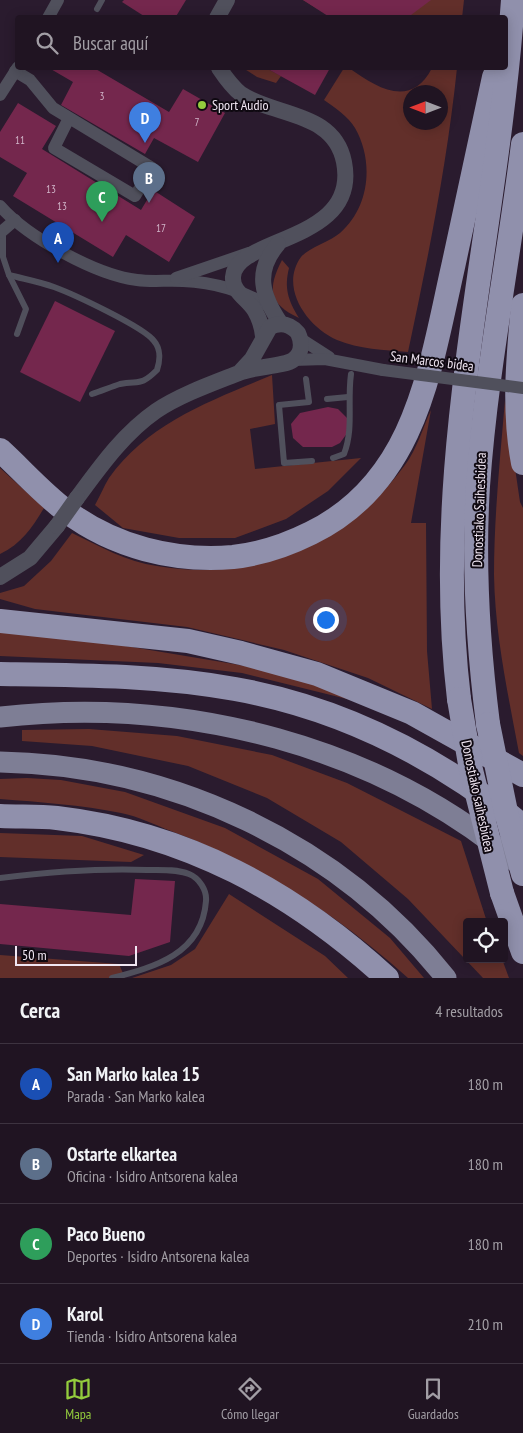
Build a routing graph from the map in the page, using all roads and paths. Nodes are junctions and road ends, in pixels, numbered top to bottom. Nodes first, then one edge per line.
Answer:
1 (58, 0) edge
2 (102, 0) edge
3 (227, 0) edge
4 (513, 0) edge
5 (97, 9) dead end
6 (50, 15) edge
7 (219, 15) edge
8 (508, 40) edge
9 (15, 70) edge
10 (17, 70) edge
11 (221, 70) edge
12 (497, 70) edge
13 (505, 70) edge
14 (0, 95) edge
15 (69, 118) junction
16 (523, 144) edge
17 (0, 206) edge
18 (16, 220) junction
19 (2, 233) edge
20 (278, 244) junction
21 (252, 252) junction
22 (9, 276) junction
23 (168, 281) junction
24 (237, 292) junction
25 (523, 306) edge
26 (270, 308) junction
27 (281, 324) junction
28 (17, 334) dead end
29 (263, 338) junction
30 (301, 339) junction
31 (338, 361) junction
32 (285, 362) junction
33 (240, 372) junction
34 (351, 374) dead end
35 (306, 379) dead end
36 (523, 388) edge
37 (92, 394) dead end
38 (348, 397) junction
39 (327, 399) dead end
40 (0, 450) edge
41 (333, 458) dead end
42 (312, 461) dead end
43 (523, 463) edge
44 (0, 577) edge
45 (0, 621) edge
46 (0, 674) edge
47 (459, 699) joint
48 (9, 716) edge
49 (0, 762) edge
50 (523, 775) edge
51 (0, 816) edge
52 (523, 826) edge
53 (523, 868) edge
54 (523, 874) edge
55 (0, 878) edge
56 (523, 952) edge
57 (112, 978) edge
58 (387, 978) edge
59 (446, 978) edge

1 - 6 street
2 - 5 lane
3 - 7 street
4 - 8 highway, Donostiako Saihesbidea
9 - 14 street
10 - 15 street
11 - 20 street
12 - 40 highway
13 - 47 highway, Donostiako Saihesbidea
15 - 15 street
16 - 54 highway, Donostiako Saihesbidea, bridge
17 - 18 street
18 - 19 street
18 - 23 street
19 - 22 lane
20 - 21 street
20 - 26 street
21 - 23 street
21 - 24 street
22 - 28 lane
22 - 37 lane
23 - 24 street
24 - 26 street
24 - 29 street
25 - 43 highway
26 - 27 street
27 - 29 street
27 - 30 street
29 - 32 street
29 - 33 street
30 - 31 street, San Marcos bidea
30 - 32 street
31 - 32 street, San Marcos bidea
31 - 36 street, San Marcos bidea, bridge
32 - 33 street
33 - 44 street, bridge
34 - 38 lane
35 - 42 lane
38 - 39 lane
38 - 41 lane
45 - 50 highway
46 - 52 highway
47 - 56 highway, Donostiako saihesbidea, bridge
48 - 53 main road
49 - 59 main road
51 - 58 highway
55 - 57 lane

